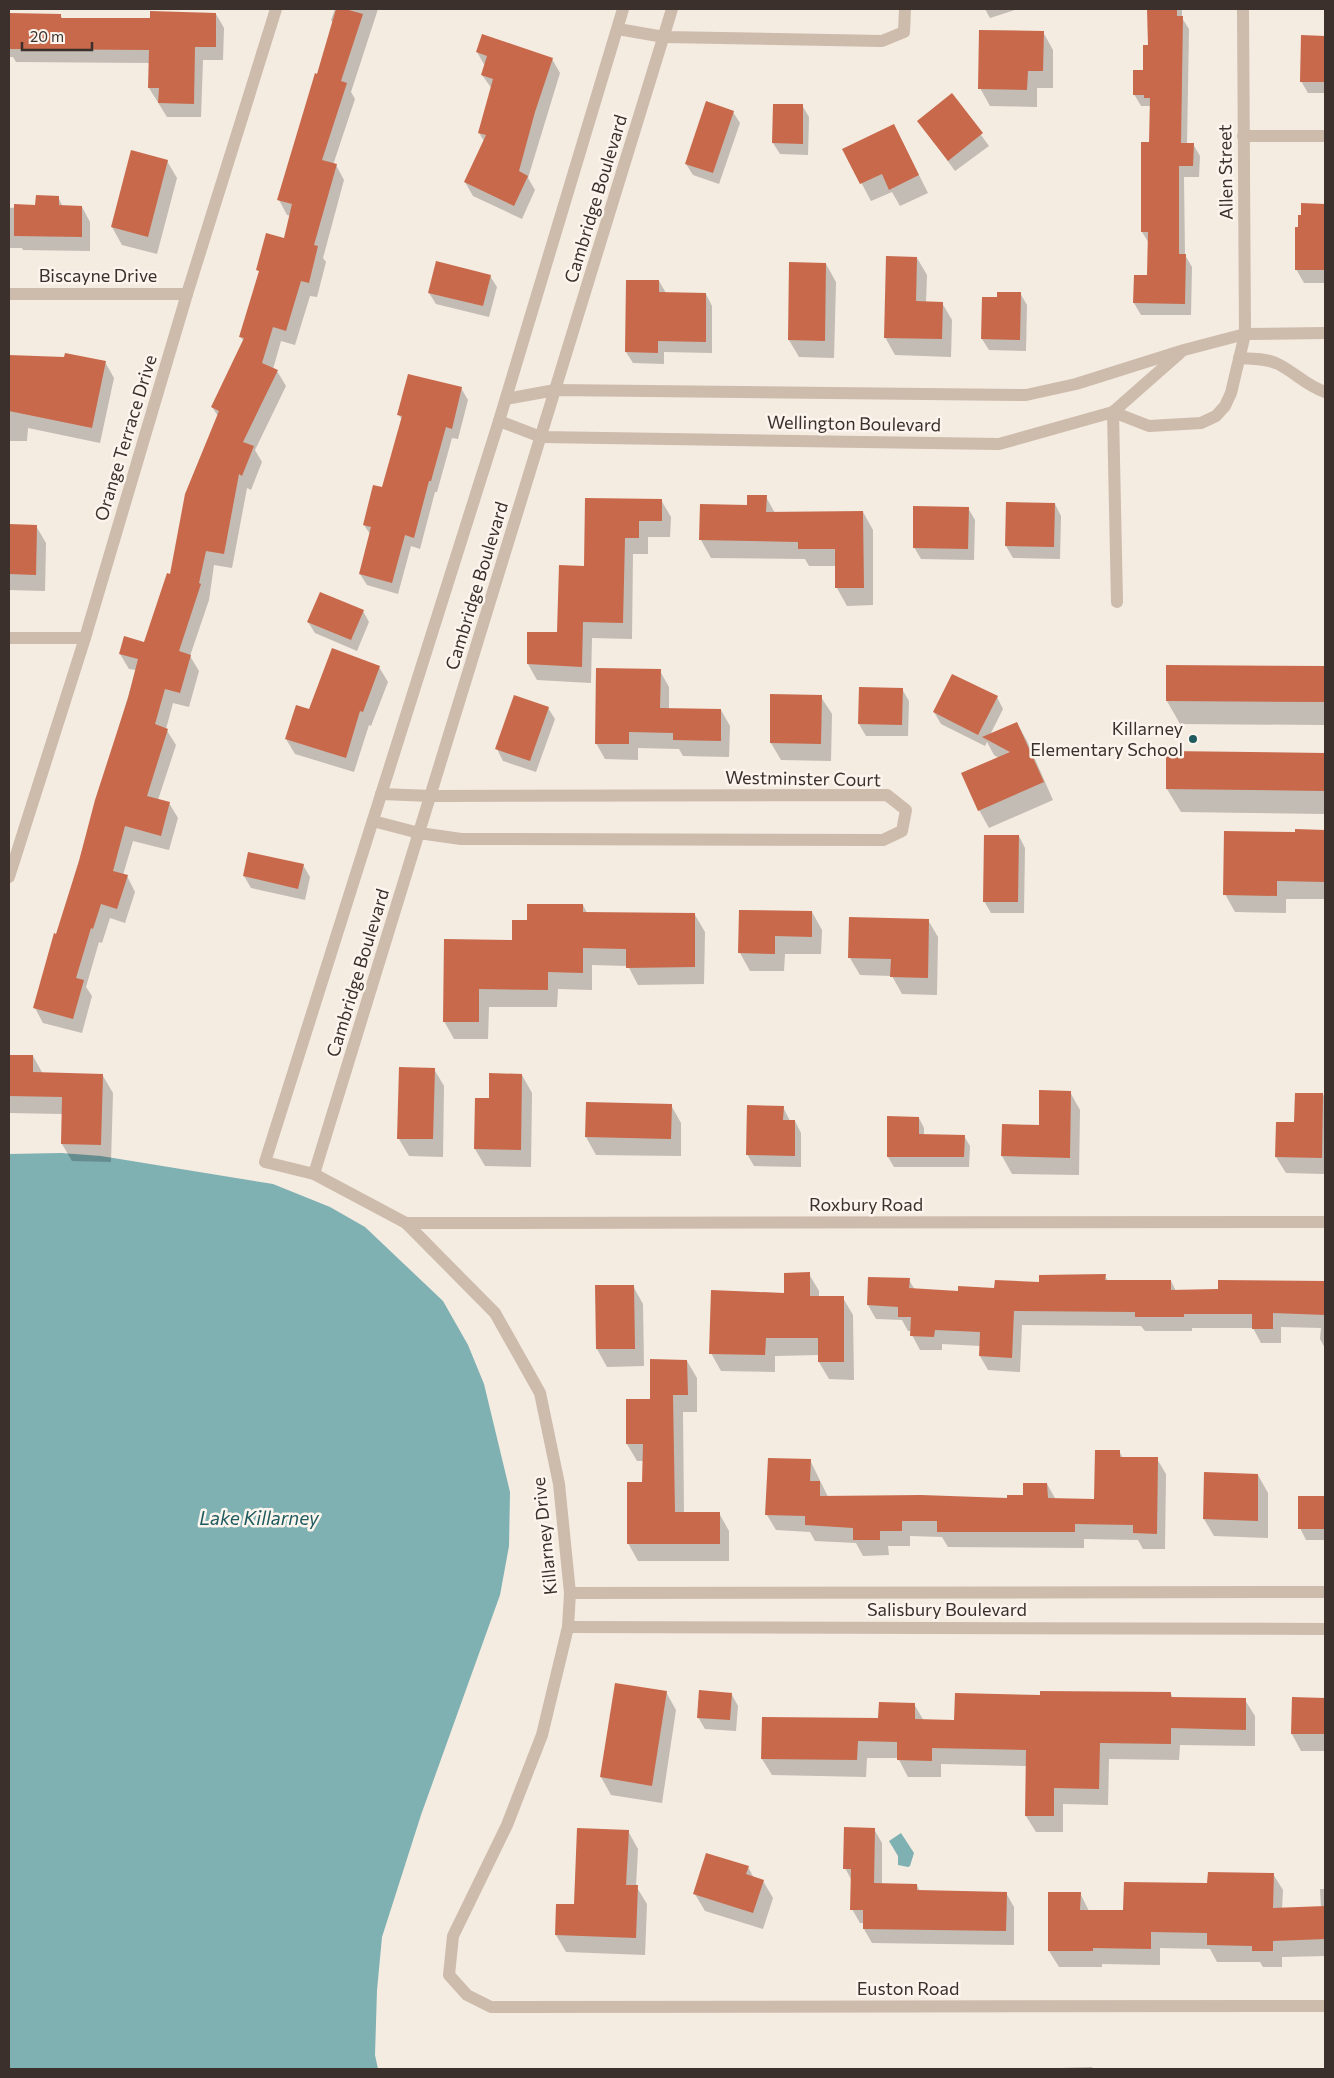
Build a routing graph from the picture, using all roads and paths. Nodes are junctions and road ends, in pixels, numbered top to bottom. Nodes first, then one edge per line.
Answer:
1 (276, 9) edge
2 (623, 9) edge
3 (672, 9) edge
4 (905, 9) edge
5 (1243, 9) edge
6 (618, 29) junction
7 (664, 37) junction
8 (1243, 136) junction
9 (1325, 136) edge
10 (9, 294) edge
11 (187, 294) junction
12 (1325, 333) edge
13 (1245, 334) junction
14 (1184, 350) junction
15 (1239, 358) junction
16 (555, 390) junction
17 (1325, 392) edge
18 (506, 399) junction
19 (1113, 412) junction
20 (499, 421) junction
21 (541, 437) junction
22 (1117, 602) dead end
23 (9, 638) edge
24 (85, 638) junction
25 (381, 794) junction
26 (431, 796) junction
27 (373, 821) junction
28 (419, 833) junction
29 (9, 877) edge
30 (265, 1162) joint
31 (314, 1174) junction
32 (1325, 1222) edge
33 (406, 1223) junction
34 (1325, 1592) edge
35 (570, 1593) junction
36 (568, 1627) junction
37 (1325, 1629) edge
38 (1325, 2006) edge
39 (491, 2007) joint

1 - 11 street, Orange Terrace Drive
2 - 6 street, Cambridge Boulevard
3 - 7 street, Cambridge Boulevard
4 - 7 street
5 - 8 street, Allen Street
6 - 7 street
6 - 18 street, Cambridge Boulevard
7 - 16 street, Cambridge Boulevard
8 - 9 street
8 - 13 street, Allen Street
10 - 11 street, Biscayne Drive
11 - 24 street, Orange Terrace Drive
12 - 13 street, Wellington Boulevard
13 - 14 street, Wellington Boulevard
13 - 15 street, Allen Street
14 - 16 street, Wellington Boulevard
14 - 19 street, Wellington Boulevard
15 - 17 street
15 - 19 street, Allen Street
16 - 18 street, Wellington Boulevard
16 - 21 street, Cambridge Boulevard
18 - 20 street, Cambridge Boulevard
19 - 21 street, Wellington Boulevard
19 - 22 street
20 - 21 street, Wellington Boulevard
20 - 25 street, Cambridge Boulevard
21 - 26 street, Cambridge Boulevard
23 - 24 street
24 - 29 street, Orange Terrace Drive
25 - 26 street, Westminster Court
25 - 27 street, Cambridge Boulevard
26 - 28 street, Cambridge Boulevard
26 - 28 street, Westminster Court
27 - 28 street, Westminster Court
27 - 30 street, Cambridge Boulevard
28 - 31 street, Cambridge Boulevard
30 - 31 street, Killarney Drive
31 - 33 street, Killarney Drive
32 - 33 street, Roxbury Road
33 - 35 street, Killarney Drive
34 - 35 street, Salisbury Boulevard
35 - 36 street, Killarney Drive
36 - 37 street, Salisbury Boulevard
36 - 39 street, Killarney Drive
38 - 39 street, Euston Road

